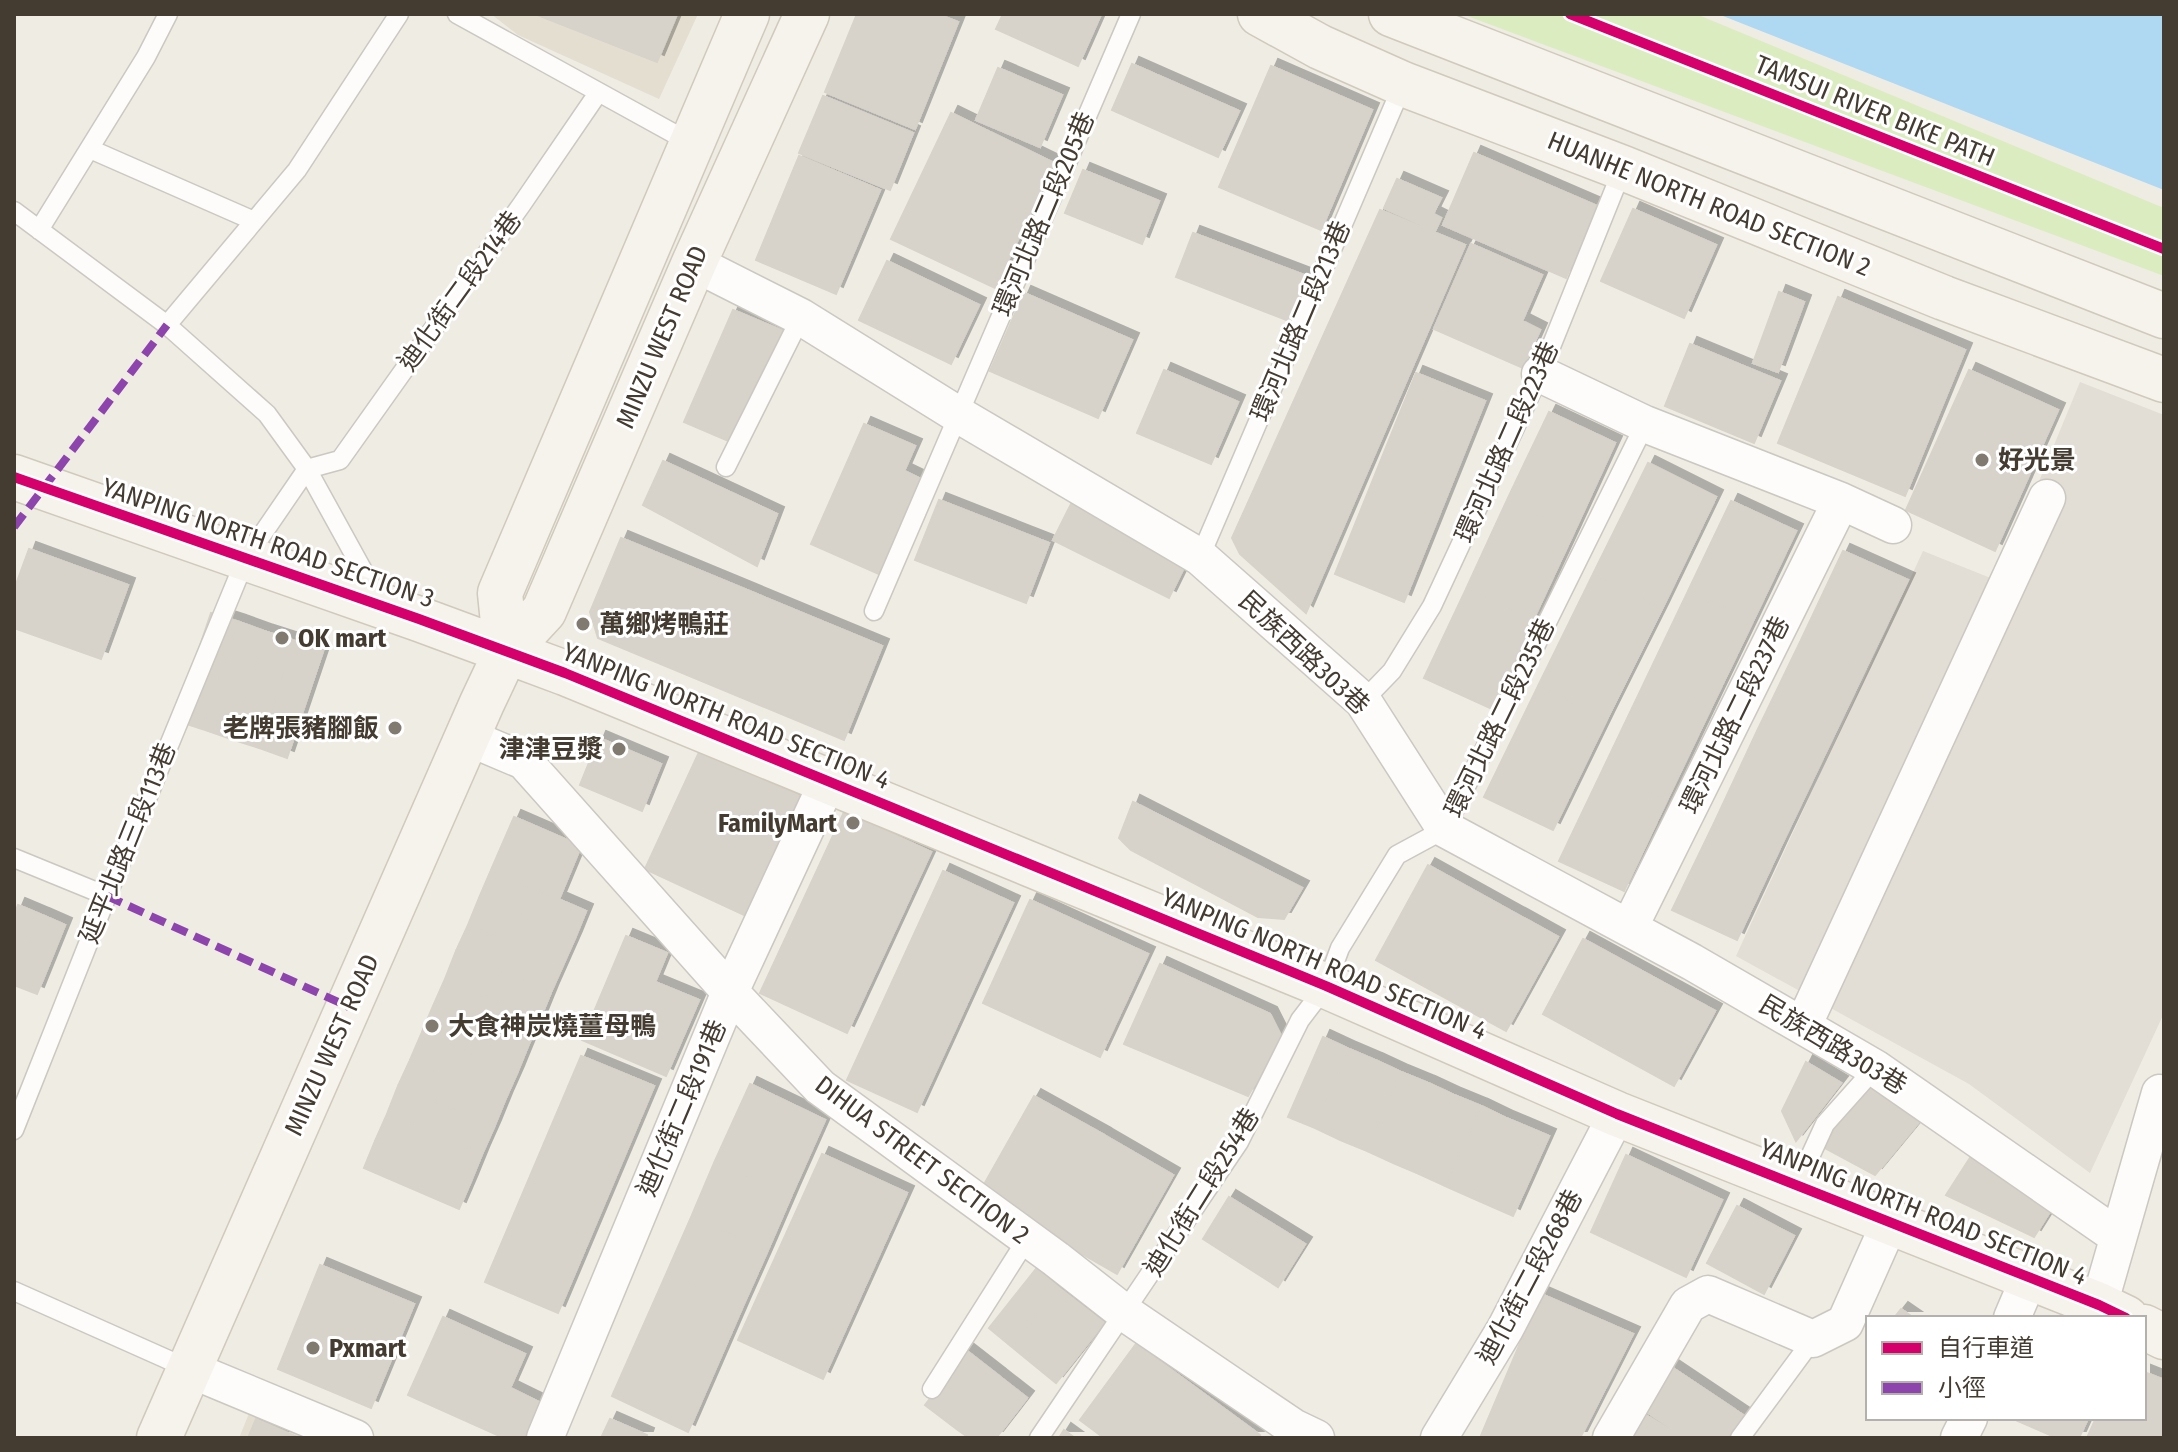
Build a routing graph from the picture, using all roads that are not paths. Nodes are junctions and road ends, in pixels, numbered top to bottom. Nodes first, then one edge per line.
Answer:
1 (168, 14) edge
2 (399, 14) edge
3 (457, 14) edge
4 (747, 14) edge
5 (807, 14) edge
6 (1131, 14) edge
7 (1260, 14) edge
8 (1391, 14) edge
9 (1403, 84) junction
10 (598, 93) junction
11 (691, 143) junction
12 (90, 149) junction
13 (1623, 168) junction
14 (14, 211) edge
15 (254, 221) junction
16 (39, 230) junction
17 (694, 263) junction
18 (2164, 316) edge
19 (801, 317) junction
20 (167, 325) junction
21 (1540, 374) junction
22 (2164, 380) edge
23 (957, 414) junction
24 (1645, 424) junction
25 (726, 467) dead end
26 (307, 469) junction
27 (14, 477) edge
28 (2047, 498) dead end
29 (1841, 501) junction
30 (1893, 525) dead end
31 (1200, 557) junction
32 (246, 558) junction
33 (382, 606) junction
34 (874, 611) dead end
35 (506, 652) junction
36 (1363, 701) junction
37 (467, 737) junction
38 (828, 781) junction
39 (1445, 829) junction
40 (14, 858) edge
41 (107, 896) junction
42 (1629, 928) junction
43 (1326, 986) junction
44 (730, 992) junction
45 (1803, 1026) junction
46 (1875, 1068) junction
47 (2160, 1093) dead end
48 (1617, 1114) junction
49 (14, 1130) edge
50 (1797, 1185) junction
51 (1890, 1222) junction
52 (2117, 1236) junction
53 (1027, 1239) junction
54 (2029, 1278) junction
55 (14, 1291) edge
56 (2112, 1312) edge
57 (1125, 1313) junction
58 (2013, 1316) edge
59 (2146, 1328) edge
60 (2164, 1337) edge
61 (1813, 1339) junction
62 (189, 1369) junction
63 (932, 1389) dead end
64 (1968, 1420) edge
65 (159, 1438) edge
66 (355, 1438) edge
67 (545, 1438) edge
68 (1039, 1438) edge
69 (1316, 1438) edge
70 (1439, 1438) edge
71 (1611, 1438) edge
72 (1740, 1438) edge
73 (1959, 1438) edge

1 - 12 lane
2 - 15 lane
3 - 10 lane
4 - 11 street, MINZU WEST ROAD
5 - 17 street, MINZU WEST ROAD
6 - 23 lane, 環河北路二段205巷
7 - 9 street, HUANHE NORTH ROAD SECTION 2
8 - 18 street
9 - 13 street, HUANHE NORTH ROAD SECTION 2
9 - 31 lane, 環河北路二段213巷
10 - 11 lane
10 - 26 lane, 迪化街二段214巷
11 - 35 street, MINZU WEST ROAD
12 - 15 lane
12 - 16 lane
13 - 21 lane, 環河北路二段223巷
13 - 22 street, HUANHE NORTH ROAD SECTION 2
14 - 16 lane
15 - 20 lane
16 - 20 lane
17 - 19 street, 民族西路303巷
17 - 35 street, MINZU WEST ROAD
19 - 23 street, 民族西路303巷
19 - 25 lane
20 - 26 lane
21 - 24 street
21 - 36 lane, 環河北路二段223巷
23 - 31 street, 民族西路303巷
23 - 34 lane, 環河北路二段205巷
24 - 29 street
24 - 39 lane, 環河北路二段235巷
26 - 32 lane, 延平北路三段113巷
26 - 33 lane
27 - 32 street, YANPING NORTH ROAD SECTION 3
28 - 45 street
29 - 30 street
29 - 42 street, 環河北路二段237巷
31 - 36 street, 民族西路303巷
32 - 33 street, YANPING NORTH ROAD SECTION 3
32 - 41 lane, 延平北路三段113巷
33 - 35 street, YANPING NORTH ROAD SECTION 3
35 - 37 street, MINZU WEST ROAD
35 - 38 street, YANPING NORTH ROAD SECTION 4
36 - 39 street, 民族西路303巷
37 - 44 street, DIHUA STREET SECTION 2
37 - 62 street, MINZU WEST ROAD
38 - 43 street, YANPING NORTH ROAD SECTION 4
38 - 44 street, 迪化街二段191巷
39 - 42 street, 民族西路303巷
39 - 43 lane, 環河北路二段235巷
40 - 41 lane
41 - 49 lane, 延平北路三段113巷
42 - 45 street, 民族西路303巷
43 - 48 street, YANPING NORTH ROAD SECTION 4
43 - 57 lane, 迪化街二段254巷
44 - 53 street, DIHUA STREET SECTION 2
44 - 67 street, 迪化街二段191巷
45 - 46 street, 民族西路303巷
46 - 50 lane
46 - 52 street, 民族西路303巷
47 - 52 street
48 - 50 street, YANPING NORTH ROAD SECTION 4
48 - 70 street, 迪化街二段268巷
50 - 51 street, YANPING NORTH ROAD SECTION 4
51 - 54 street, YANPING NORTH ROAD SECTION 4
51 - 61 street
52 - 56 street
53 - 57 street, DIHUA STREET SECTION 2
53 - 63 lane
54 - 56 street, YANPING NORTH ROAD SECTION 4
54 - 58 street
55 - 62 lane
57 - 68 lane, 迪化街二段254巷
57 - 69 street, DIHUA STREET SECTION 2
59 - 60 street
61 - 71 street
61 - 72 lane
62 - 65 street, MINZU WEST ROAD
62 - 66 street
64 - 73 street

